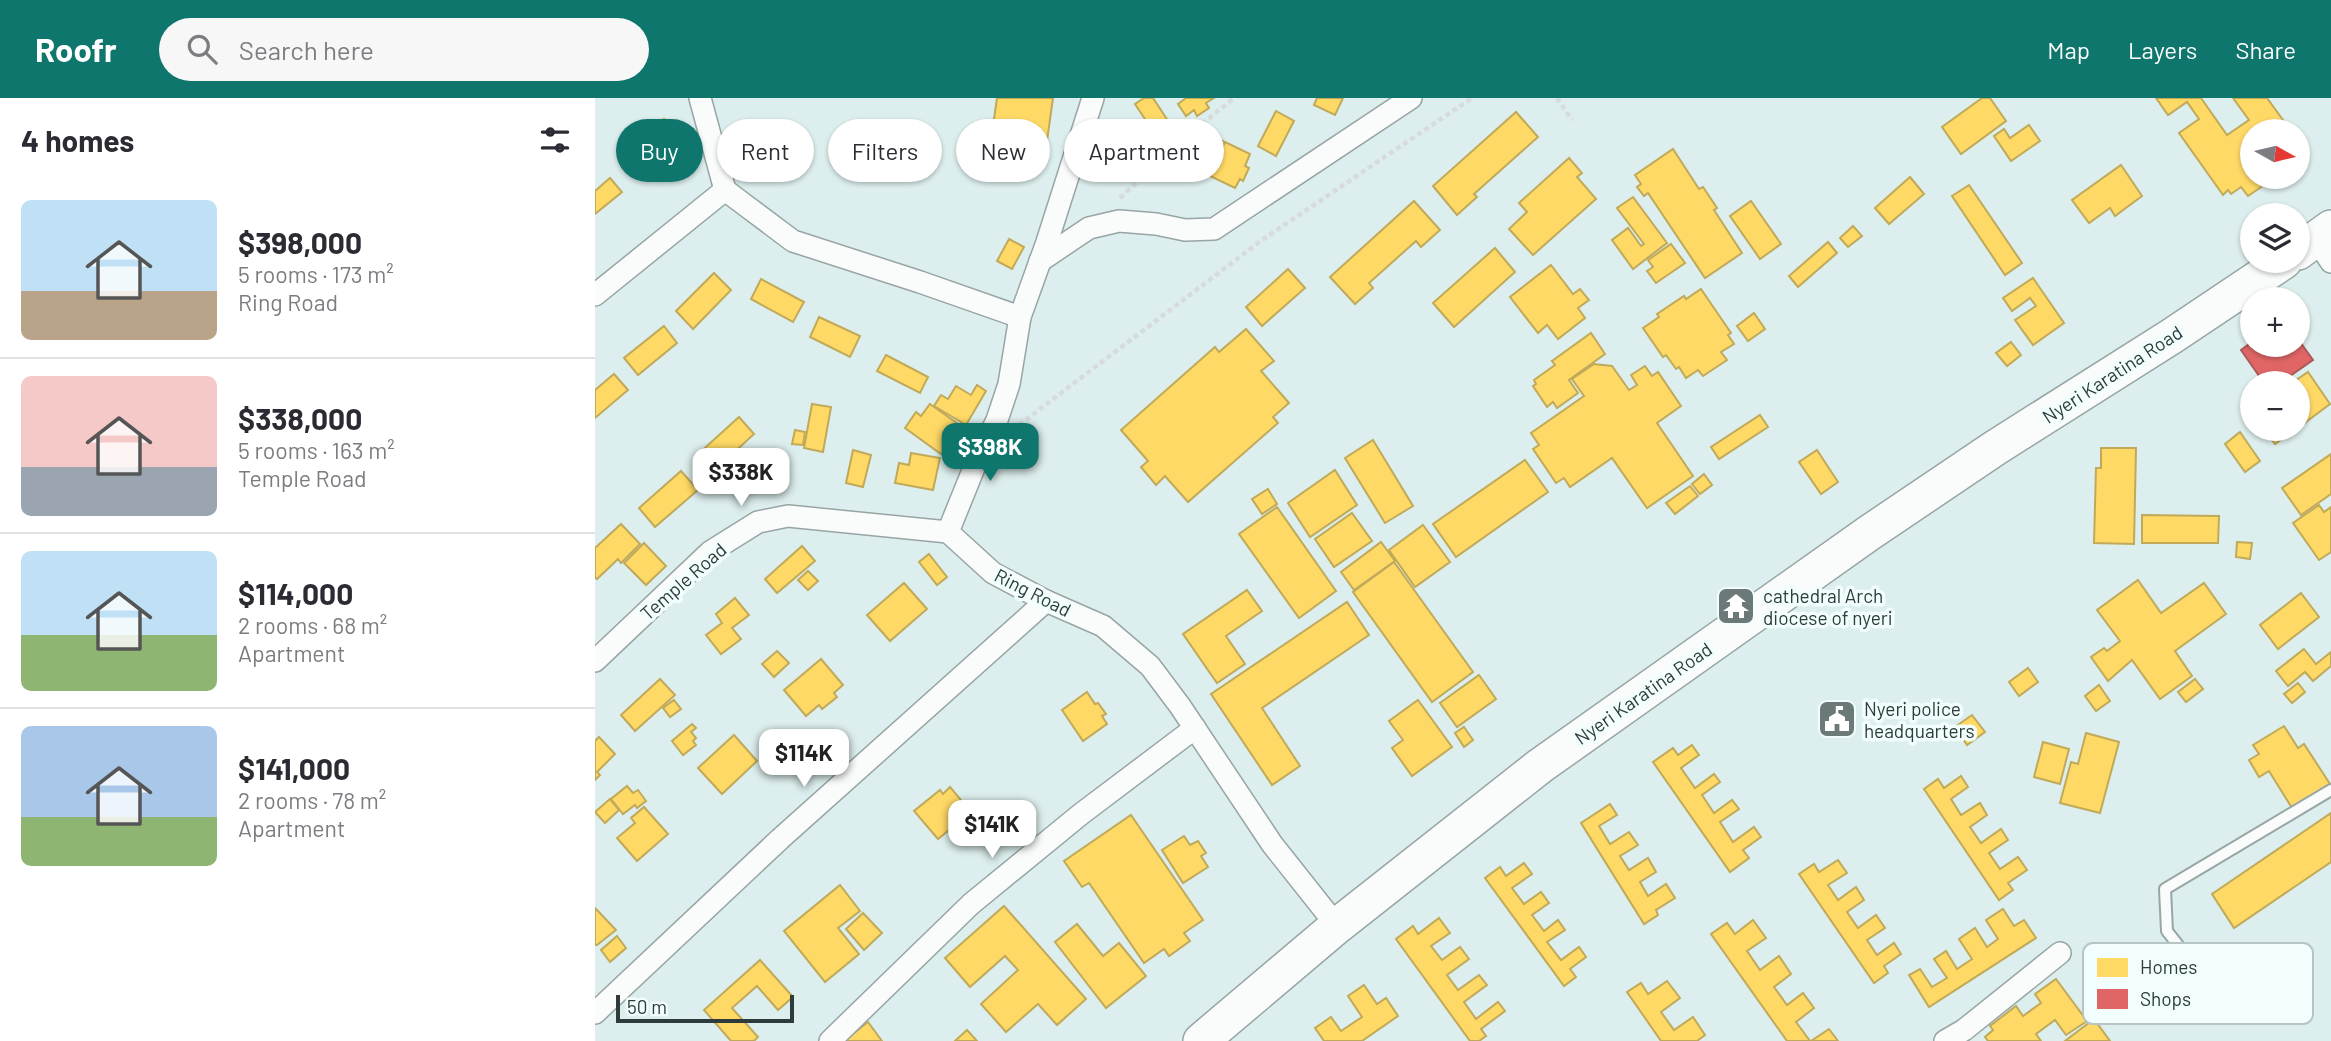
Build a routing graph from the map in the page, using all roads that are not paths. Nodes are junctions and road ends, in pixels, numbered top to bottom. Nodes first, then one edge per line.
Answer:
1 (700, 98) edge
2 (1093, 98) edge
3 (1411, 98) edge
4 (725, 190) junction
5 (1040, 261) junction
6 (2266, 273) edge
7 (595, 295) edge
8 (1020, 317) junction
9 (948, 532) junction
10 (1046, 601) junction
11 (595, 661) edge
12 (1195, 728) junction
13 (2331, 790) edge
14 (1337, 926) junction
15 (2176, 943) edge
16 (2060, 953) dead end
17 (595, 1013) edge
18 (830, 1041) edge
19 (1201, 1041) edge
20 (1945, 1041) edge

1 - 4 street
2 - 5 street
3 - 5 street
4 - 7 street
4 - 8 street
5 - 8 street
6 - 14 highway, Nyeri Karatina Road
8 - 9 street
9 - 10 street, Ring Road
9 - 11 street, Temple Road
10 - 12 street, Ring Road
10 - 17 street
12 - 14 street, Ring Road
12 - 18 street
13 - 15 lane
14 - 19 highway, Nyeri Karatina Road
16 - 20 street

